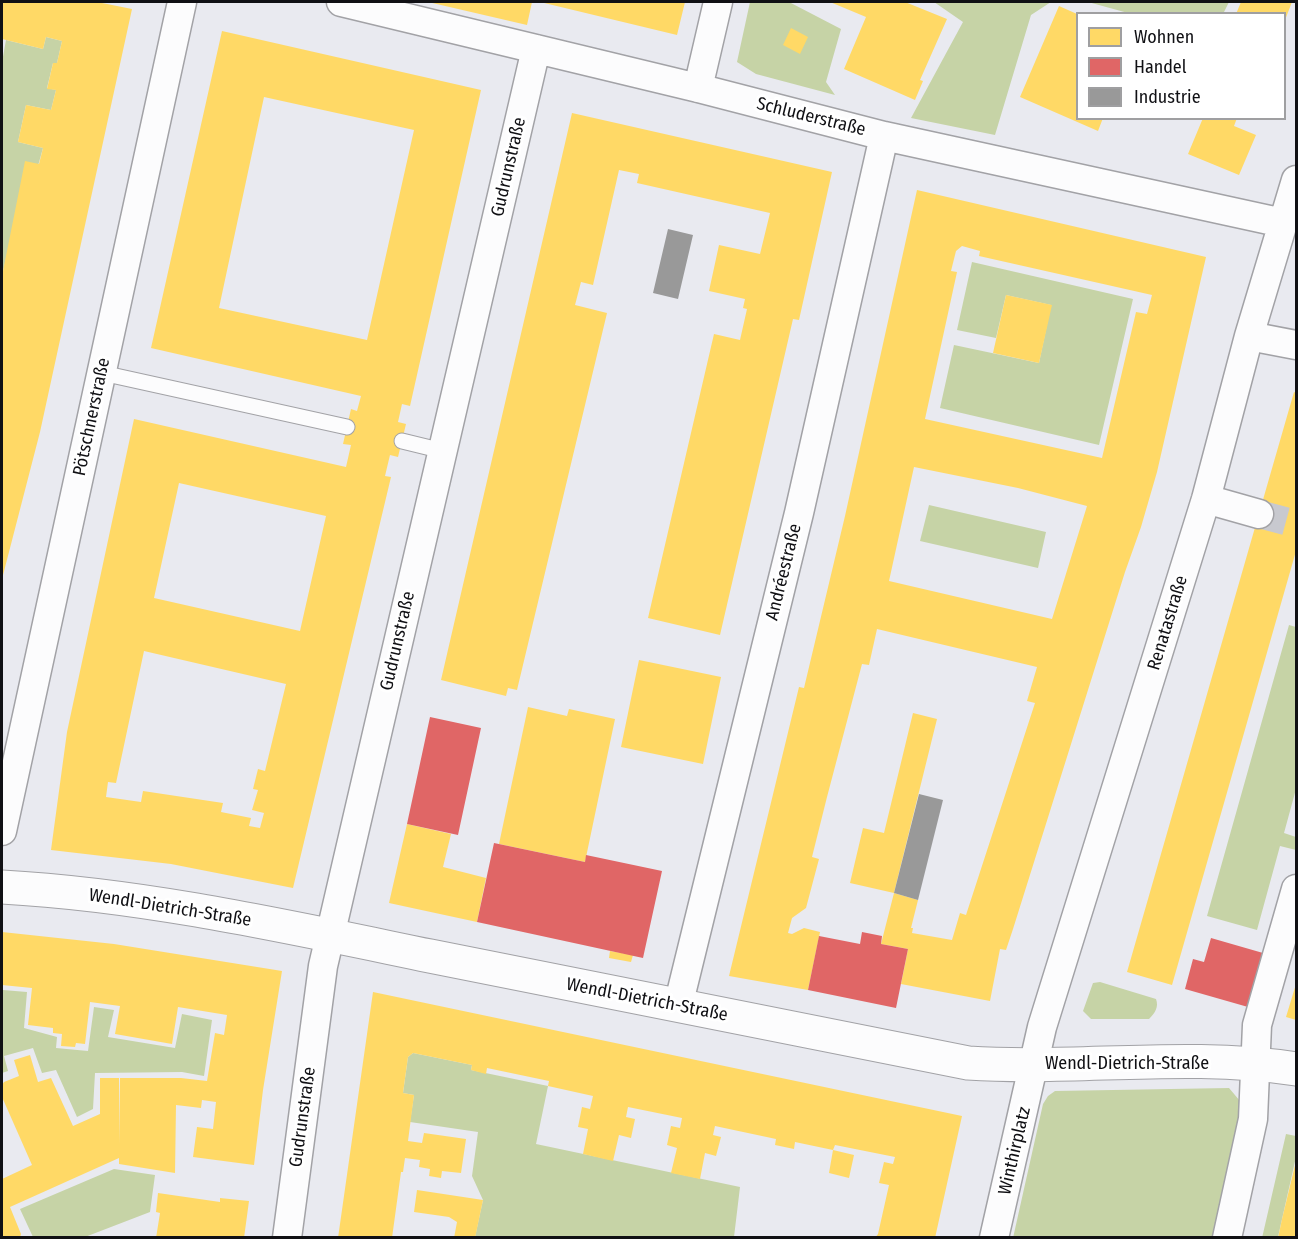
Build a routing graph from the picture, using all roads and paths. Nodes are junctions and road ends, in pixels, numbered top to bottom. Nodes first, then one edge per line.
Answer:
1 (182, 2) edge
2 (342, 2) edge
3 (718, 2) edge
4 (536, 49) junction
5 (698, 88) junction
6 (884, 136) junction
7 (1296, 180) edge
8 (1283, 223) junction
9 (1249, 336) junction
10 (1296, 345) edge
11 (102, 373) junction
12 (347, 427) dead end
13 (402, 441) dead end
14 (443, 451) junction
15 (1206, 499) junction
16 (1259, 514) tunnel mouth
17 (2, 831) edge
18 (2, 887) edge
19 (1296, 889) edge
20 (330, 936) junction
21 (678, 1006) junction
22 (1256, 1064) junction
23 (1034, 1065) junction
24 (1296, 1070) edge
25 (287, 1238) edge
26 (994, 1238) edge
27 (1227, 1238) edge

1 - 11 street, Pötschnerstraße
2 - 4 street, Schluderstraße
3 - 5 street
4 - 5 street, Schluderstraße
4 - 14 street, Gudrunstraße
5 - 6 street, Schluderstraße
6 - 8 street, Schluderstraße
6 - 21 street, Andréestraße
7 - 8 street, Renatastraße
8 - 9 street, Renatastraße
9 - 10 street
9 - 15 street, Renatastraße
11 - 12 lane
11 - 17 street, Pötschnerstraße
13 - 14 lane
14 - 20 street, Gudrunstraße
15 - 16 street
15 - 23 street, Renatastraße
18 - 20 street, Wendl-Dietrich-Straße
19 - 22 street
20 - 21 street, Wendl-Dietrich-Straße
20 - 25 street, Gudrunstraße
21 - 23 street, Wendl-Dietrich-Straße
22 - 23 street, Wendl-Dietrich-Straße
22 - 24 street, Wendl-Dietrich-Straße
22 - 27 street
23 - 26 street, Winthirplatz

